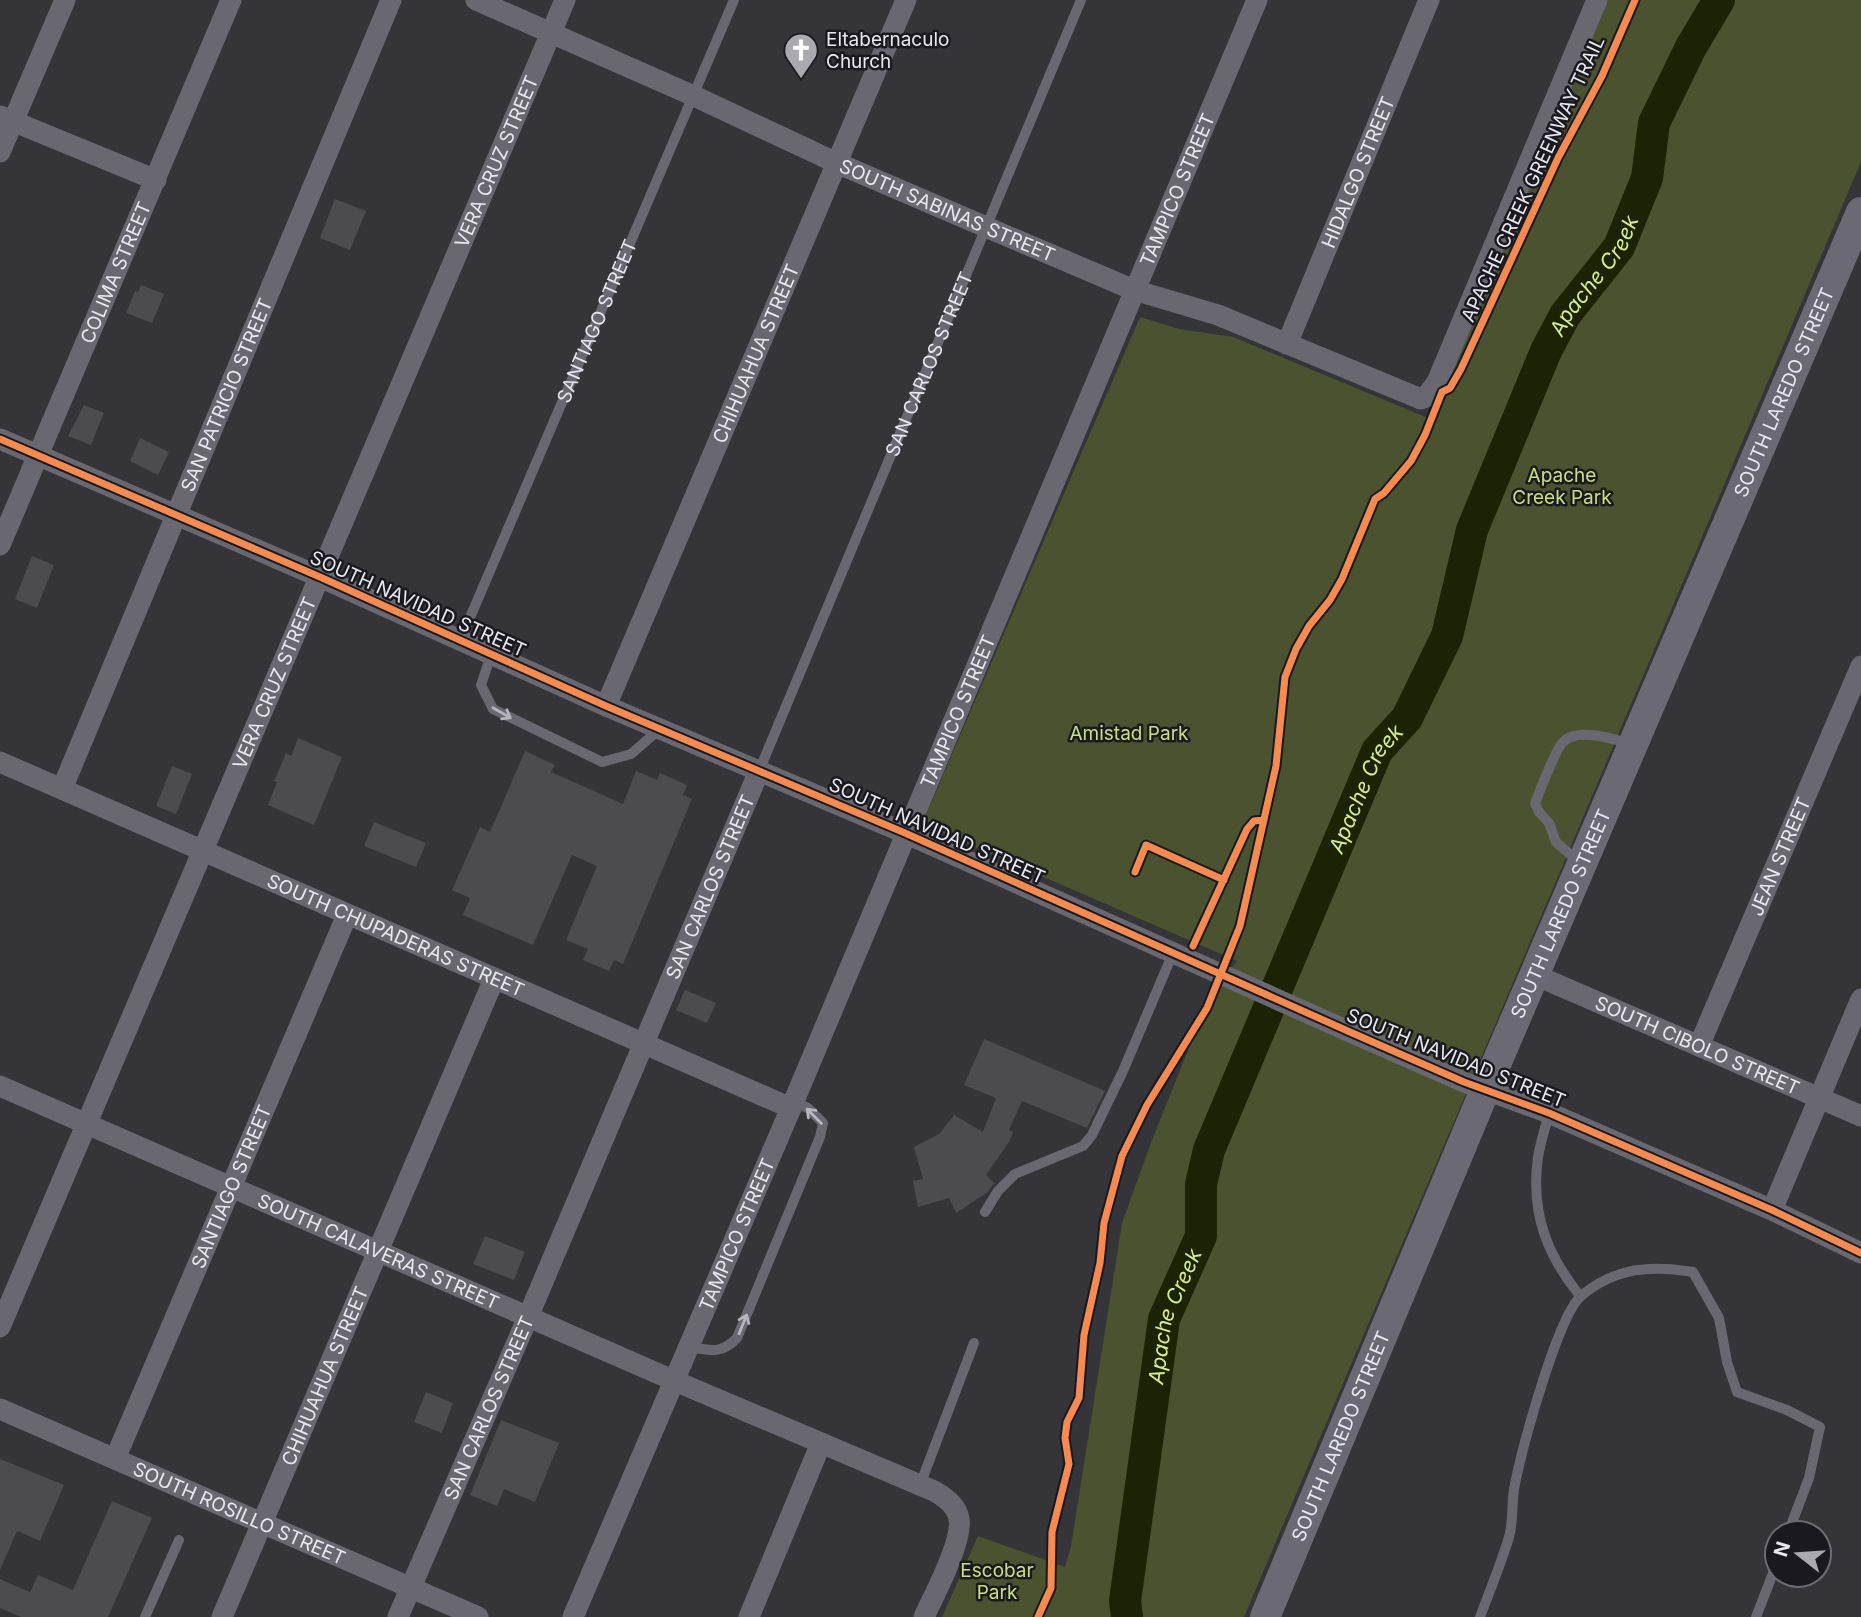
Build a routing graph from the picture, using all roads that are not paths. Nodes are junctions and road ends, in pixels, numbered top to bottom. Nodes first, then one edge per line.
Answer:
1 (65, 0) edge
2 (231, 0) edge
3 (391, 0) edge
4 (476, 0) edge
5 (565, 0) edge
6 (734, 0) edge
7 (906, 0) edge
8 (1081, 0) edge
9 (1257, 0) edge
10 (1429, 0) edge
11 (1597, 0) edge
12 (551, 33) junction
13 (694, 96) junction
14 (6, 119) edge
15 (0, 152) edge
16 (837, 163) junction
17 (156, 180) junction
18 (1861, 212) edge
19 (986, 227) junction
20 (1134, 289) junction
21 (1287, 344) junction
22 (0, 439) edge
23 (38, 455) junction
24 (177, 515) junction
25 (0, 545) edge
26 (320, 577) junction
27 (460, 641) junction
28 (491, 655) junction
29 (1861, 666) edge
30 (606, 706) junction
31 (660, 729) junction
32 (1633, 745) junction
33 (0, 762) edge
34 (759, 771) junction
35 (62, 789) junction
36 (905, 834) junction
37 (202, 852) junction
38 (1582, 864) junction
39 (346, 915) junction
40 (1173, 953) junction
41 (1535, 975) junction
42 (494, 979) junction
43 (1861, 999) edge
44 (643, 1043) junction
45 (1699, 1046) junction
46 (0, 1086) edge
47 (1485, 1090) junction
48 (1819, 1098) junction
49 (792, 1105) junction
50 (1549, 1113) junction
51 (1861, 1116) edge
52 (86, 1124) junction
53 (231, 1187) junction
54 (1772, 1210) junction
55 (985, 1212) dead end
56 (380, 1251) junction
57 (1861, 1253) edge
58 (1580, 1296) junction
59 (528, 1317) junction
60 (0, 1327) edge
61 (974, 1343) dead end
62 (689, 1347) junction
63 (675, 1381) junction
64 (0, 1409) edge
65 (821, 1443) junction
66 (115, 1459) junction
67 (920, 1485) junction
68 (1793, 1519) edge
69 (263, 1524) junction
70 (179, 1540) dead end
71 (411, 1588) junction
72 (1767, 1589) edge
73 (145, 1617) edge
74 (222, 1617) edge
75 (398, 1617) edge
76 (478, 1617) edge
77 (573, 1617) edge
78 (749, 1617) edge
79 (924, 1617) edge
80 (1265, 1617) edge
81 (1480, 1617) edge
82 (1756, 1617) edge

1 - 14 street
2 - 17 street, COLIMA STREET
3 - 24 street, SAN PATRICIO STREET
4 - 12 street, SOUTH SABINAS STREET
5 - 12 street, VERA CRUZ STREET
6 - 13 lane, SANTIAGO STREET
7 - 16 street, CHIHUAHUA STREET
8 - 19 lane, SAN CARLOS STREET
9 - 20 street, TAMPICO STREET
10 - 21 street, HIDALGO STREET
11 - 21 street, SOUTH SABINAS STREET
12 - 13 street, SOUTH SABINAS STREET
12 - 26 street, VERA CRUZ STREET
13 - 16 street, SOUTH SABINAS STREET
13 - 27 lane, SANTIAGO STREET
14 - 15 street
14 - 17 street
16 - 19 street, SOUTH SABINAS STREET
16 - 30 street, CHIHUAHUA STREET
17 - 23 street, COLIMA STREET
18 - 32 main road, SOUTH LAREDO STREET
19 - 20 street, SOUTH SABINAS STREET
19 - 34 lane, SAN CARLOS STREET
20 - 21 street, SOUTH SABINAS STREET
20 - 36 street, TAMPICO STREET
22 - 23 street, SOUTH NAVIDAD STREET
23 - 24 street, SOUTH NAVIDAD STREET
23 - 25 street, COLIMA STREET
24 - 26 street, SOUTH NAVIDAD STREET
24 - 35 street, SAN PATRICIO STREET
26 - 27 street, SOUTH NAVIDAD STREET
26 - 37 street, VERA CRUZ STREET
27 - 28 street, SOUTH NAVIDAD STREET
28 - 30 street, SOUTH NAVIDAD STREET
28 -> 31 lane
29 - 45 street, JEAN STREET
30 - 31 street, SOUTH NAVIDAD STREET
31 - 34 street, SOUTH NAVIDAD STREET
32 - 38 main road, SOUTH LAREDO STREET
32 - 38 lane
33 - 35 street, SOUTH CHUPADERAS STREET
34 - 36 street, SOUTH NAVIDAD STREET
34 - 44 street, SAN CARLOS STREET
35 - 37 street, SOUTH CHUPADERAS STREET
36 - 40 street, SOUTH NAVIDAD STREET
36 - 49 street, TAMPICO STREET
37 - 39 street, SOUTH CHUPADERAS STREET
37 - 52 street, VERA CRUZ STREET
38 - 41 main road, SOUTH LAREDO STREET
39 - 42 street, SOUTH CHUPADERAS STREET
39 - 53 street, SANTIAGO STREET
40 - 47 street, SOUTH NAVIDAD STREET
40 - 55 lane
41 - 45 street, SOUTH CIBOLO STREET
41 - 47 main road, SOUTH LAREDO STREET
42 - 44 street, SOUTH CHUPADERAS STREET
42 - 56 street, CHIHUAHUA STREET
43 - 48 street
44 - 49 street, SOUTH CHUPADERAS STREET
44 - 59 street, SAN CARLOS STREET
45 - 48 street, SOUTH CIBOLO STREET
46 - 52 street, SOUTH CALAVERAS STREET
47 - 50 street, SOUTH NAVIDAD STREET
47 - 80 main road, SOUTH LAREDO STREET
48 - 51 street, SOUTH CIBOLO STREET
48 - 54 street
49 - 62 street, TAMPICO STREET
62 -> 49 lane
50 - 54 street, SOUTH NAVIDAD STREET
50 - 58 lane
52 - 53 street, SOUTH CALAVERAS STREET
52 - 60 street, VERA CRUZ STREET
53 - 56 street, SOUTH CALAVERAS STREET
53 - 66 street, SANTIAGO STREET
54 - 57 street, SOUTH NAVIDAD STREET
56 - 59 street, SOUTH CALAVERAS STREET
56 - 69 street, CHIHUAHUA STREET
58 - 68 lane
58 - 81 lane
59 - 63 street, SOUTH CALAVERAS STREET
59 - 71 street, SAN CARLOS STREET
61 - 67 lane
62 - 63 street, TAMPICO STREET
63 - 65 street, SOUTH CALAVERAS STREET
63 - 77 street, TAMPICO STREET
64 - 66 street, SOUTH ROSILLO STREET
65 - 67 street, SOUTH CALAVERAS STREET
65 - 78 street
66 - 69 street, SOUTH ROSILLO STREET
67 - 79 street, SOUTH CALAVERAS STREET
69 - 71 street, SOUTH ROSILLO STREET
69 - 74 street, CHIHUAHUA STREET
70 - 73 lane
71 - 75 street, SAN CARLOS STREET
71 - 76 street, SOUTH ROSILLO STREET
72 - 82 lane

